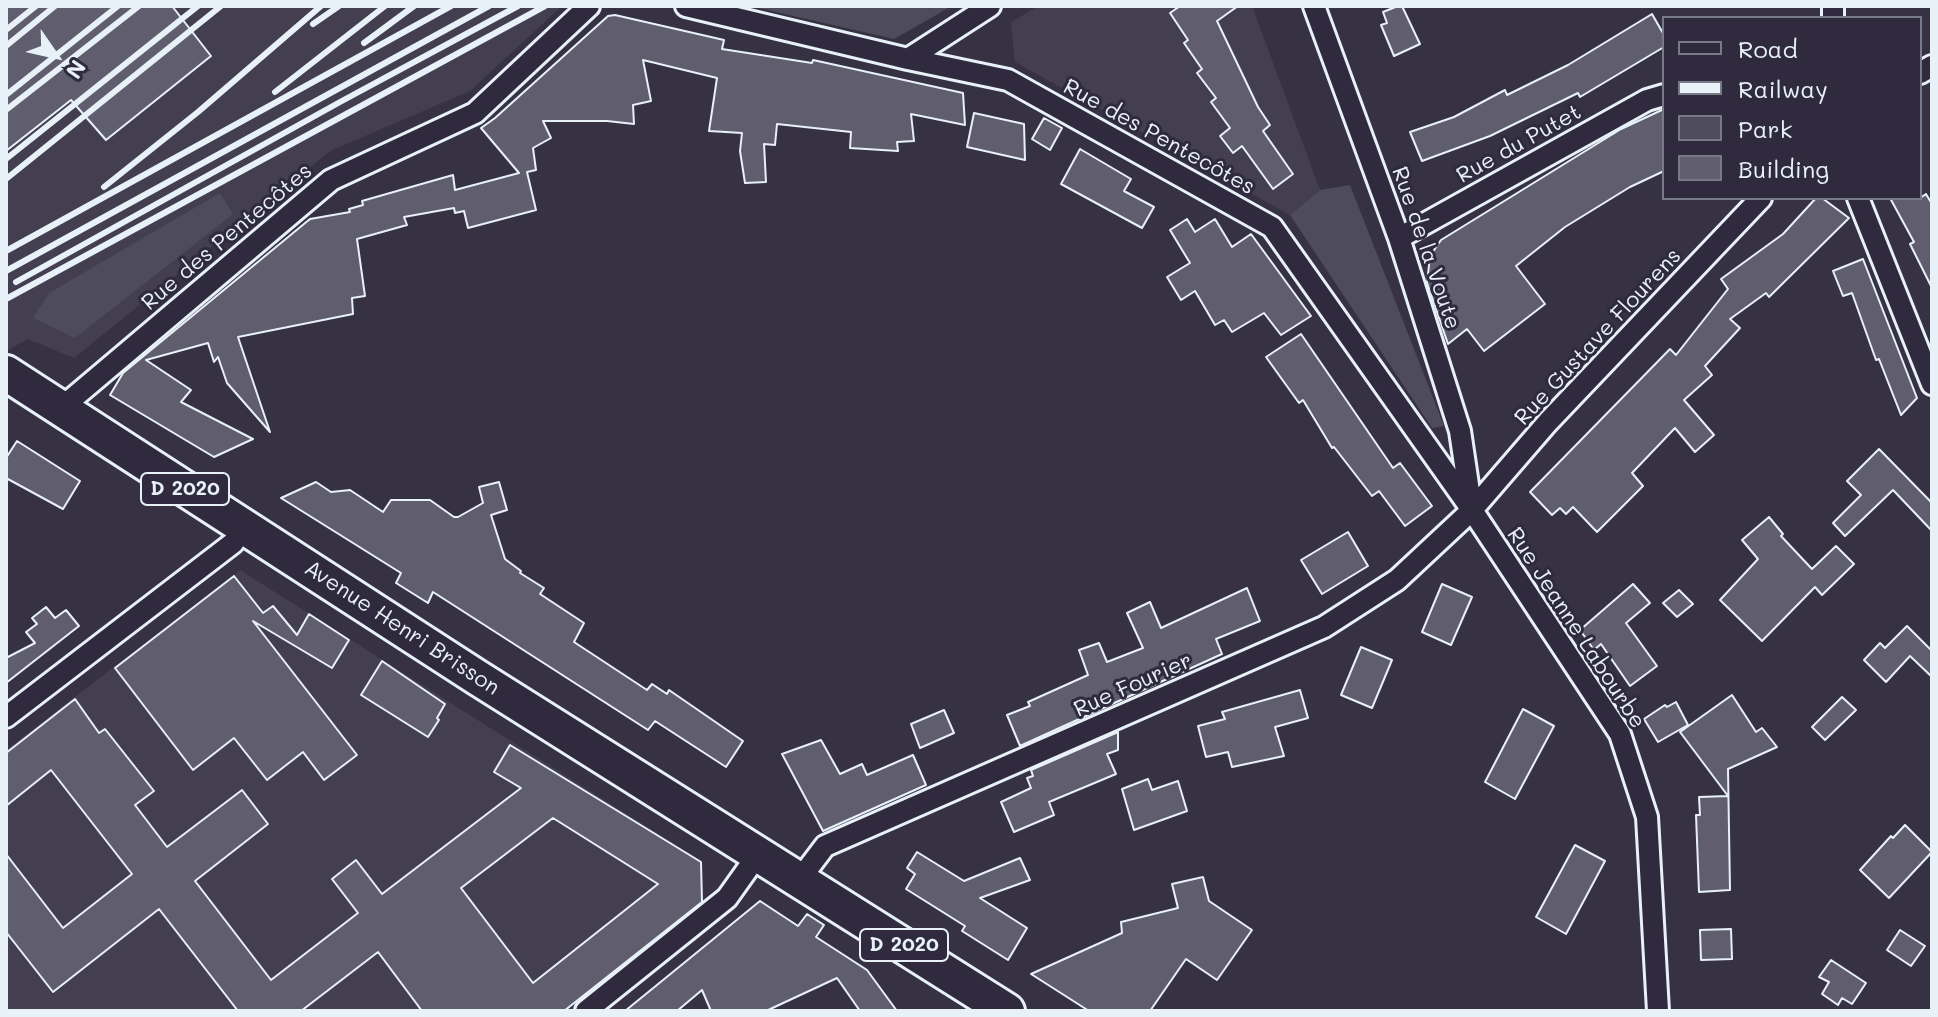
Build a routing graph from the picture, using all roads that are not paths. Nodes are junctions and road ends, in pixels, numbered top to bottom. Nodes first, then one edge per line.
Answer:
1 (686, 6) edge
2 (990, 6) edge
3 (1314, 6) edge
4 (584, 10) edge
5 (908, 59) junction
6 (1662, 96) edge
7 (1759, 200) edge
8 (1859, 200) edge
9 (1399, 238) junction
10 (6, 373) edge
11 (1932, 384) edge
12 (60, 409) junction
13 (1472, 510) junction
14 (244, 527) junction
15 (6, 717) edge
16 (759, 853) junction
17 (800, 879) junction
18 (586, 1011) edge
19 (1007, 1011) edge
20 (1658, 1011) edge

1 - 5 street, Rue des Pentecôtes
2 - 5 street
3 - 9 street, Rue de la Voute
4 - 12 street, Rue des Pentecôtes
5 - 13 street, Rue des Pentecôtes
6 - 9 street, Rue du Putet
7 - 13 street, Rue Gustave Flourens
8 - 11 street
9 - 13 street, Rue de la Voute
10 - 12 main road, Avenue Henri Brisson / D 2020
12 - 14 main road, Avenue Henri Brisson / D 2020
13 - 17 street, Rue Fourier
13 - 20 street, Rue Jeanne Labourbe
14 - 15 street
14 - 16 main road, Avenue Henri Brisson / D 2020
16 - 17 main road, Avenue Henri Brisson / D 2020
16 - 18 street
17 - 19 main road, D 2020

